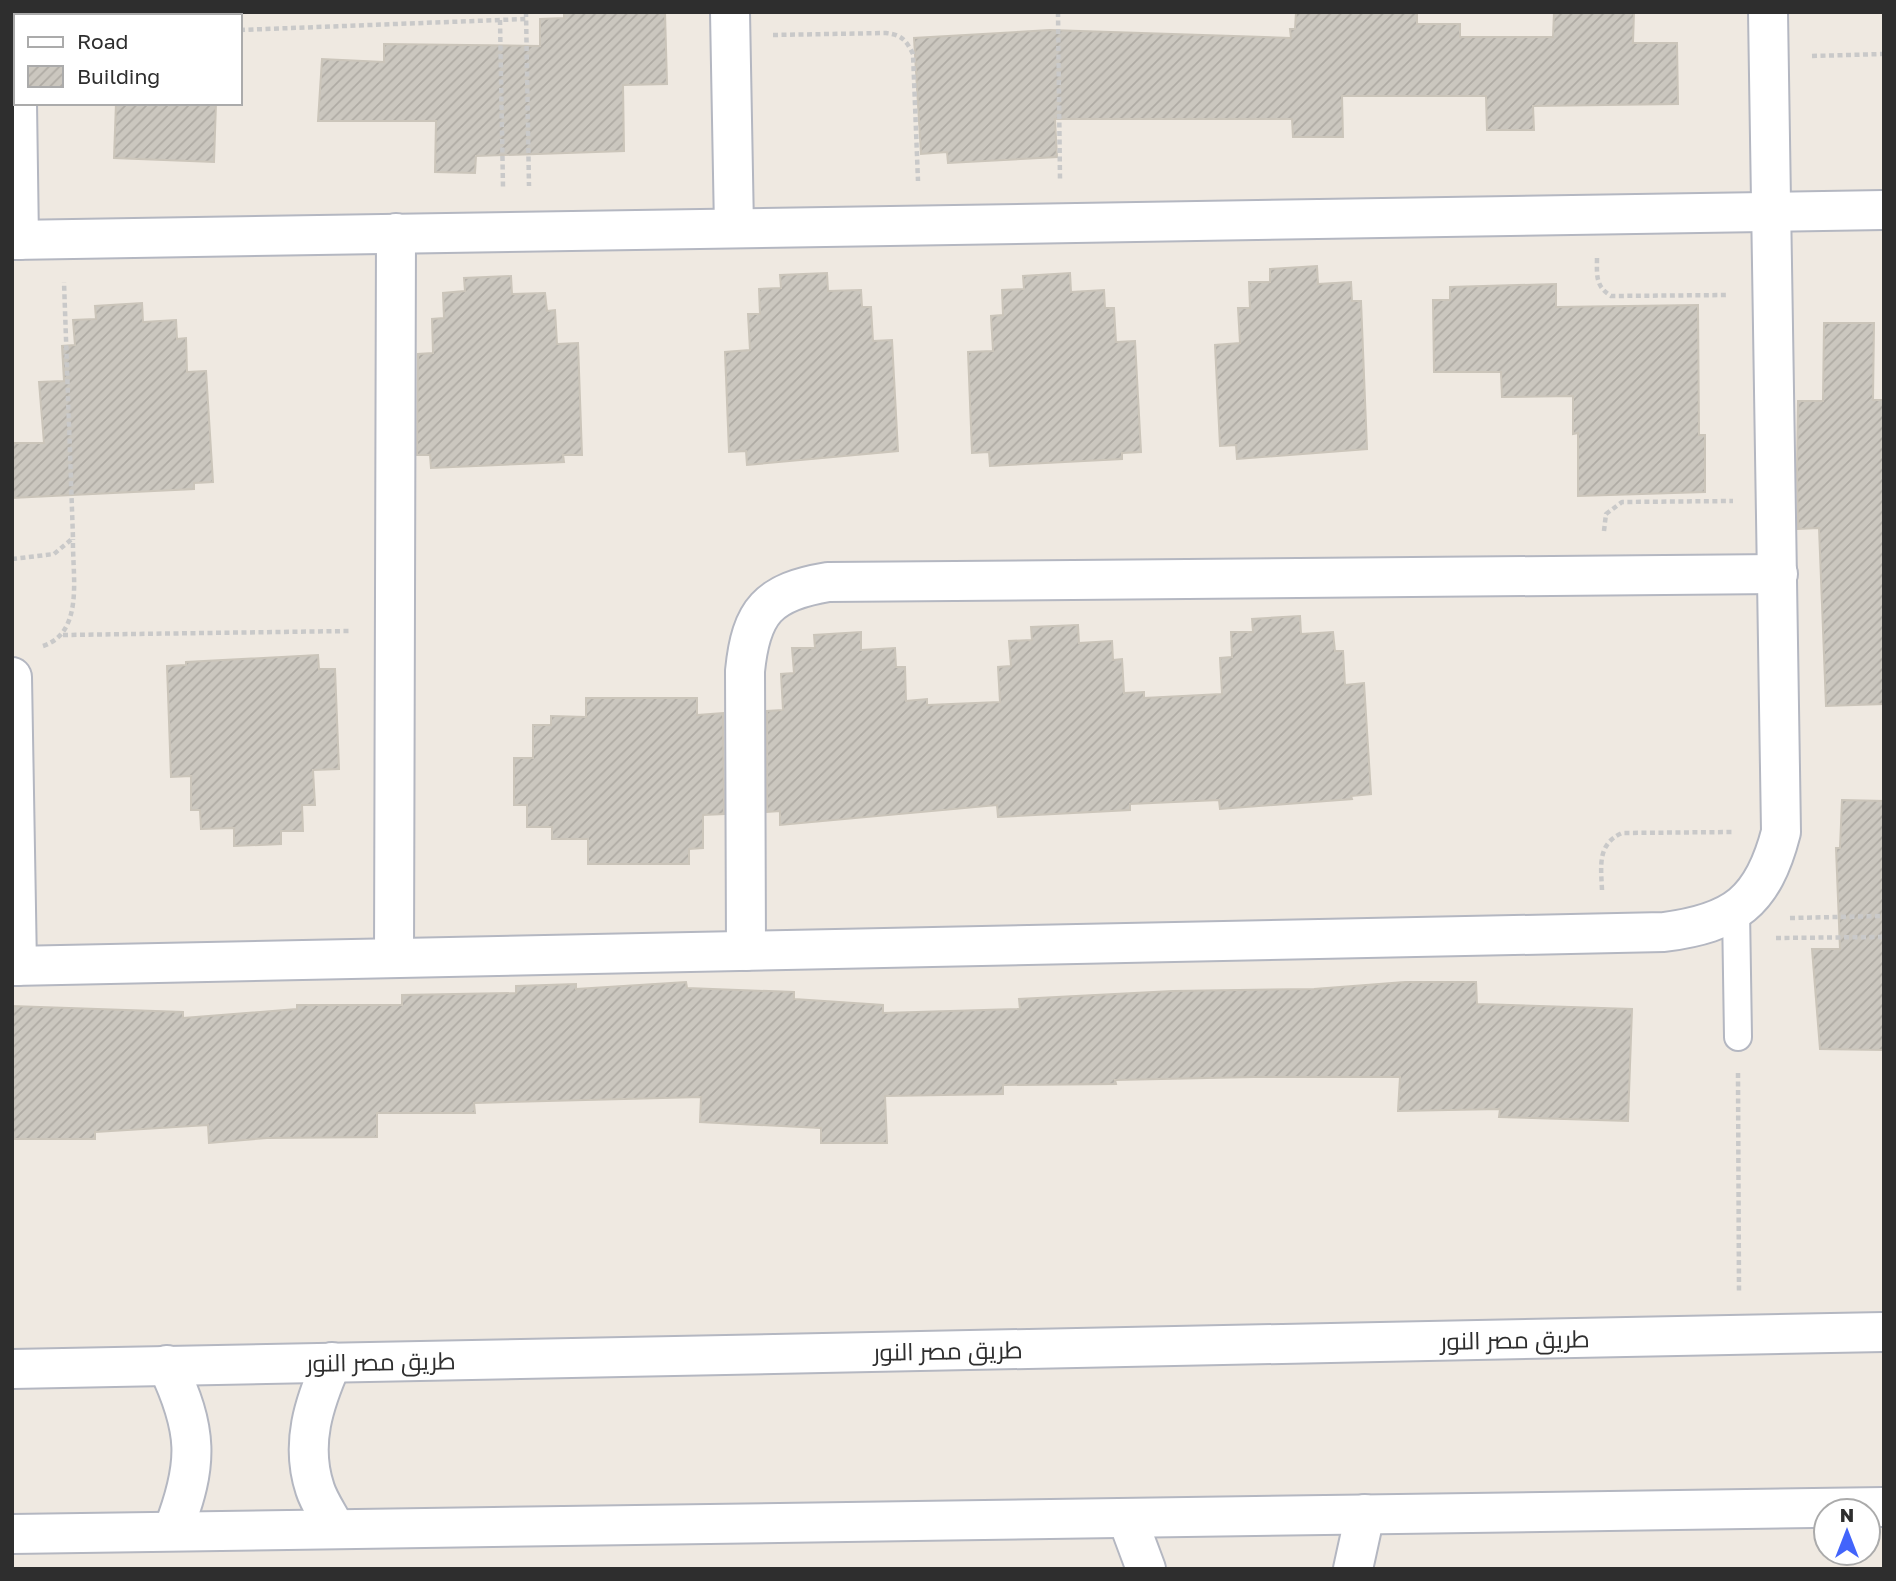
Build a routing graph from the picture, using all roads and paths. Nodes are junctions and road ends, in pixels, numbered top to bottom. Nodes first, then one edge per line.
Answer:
1 (526, 12) edge
2 (1058, 12) edge
3 (1768, 12) edge
4 (526, 19) junction
5 (500, 20) junction
6 (730, 24) edge
7 (242, 30) edge
8 (1884, 54) edge
9 (1769, 57) junction
10 (17, 105) edge
11 (1884, 210) edge
12 (1772, 212) junction
13 (1596, 215) junction
14 (1061, 223) junction
15 (919, 225) junction
16 (734, 228) junction
17 (517, 232) junction
18 (396, 233) junction
19 (63, 239) junction
20 (15, 240) edge
21 (1773, 294) junction
22 (1777, 501) junction
23 (72, 538) junction
24 (12, 559) edge
25 (1605, 574) junction
26 (1778, 574) junction
27 (396, 631) junction
28 (64, 635) junction
29 (38, 647) dead end
30 (12, 677) edge
31 (1781, 832) junction
32 (1884, 916) edge
33 (1736, 923) junction
34 (1602, 933) junction
35 (1884, 937) edge
36 (746, 951) junction
37 (394, 958) junction
38 (15, 966) edge
39 (1738, 1037) joint
40 (1884, 1332) edge
41 (1739, 1334) junction
42 (332, 1362) junction
43 (167, 1366) junction
44 (12, 1369) edge
45 (1884, 1507) edge
46 (1366, 1514) junction
47 (1127, 1518) junction
48 (335, 1528) junction
49 (173, 1530) junction
50 (12, 1534) edge
51 (1146, 1569) edge
52 (1353, 1569) edge

1 - 4 path
2 - 14 path
3 - 9 street
4 - 5 path
4 - 17 path
5 - 7 path
5 - 17 path
6 - 15 path
6 - 16 street
8 - 9 path
9 - 12 street
10 - 20 street
11 - 12 street
12 - 13 street
12 - 21 street
13 - 14 street
13 - 21 path
14 - 15 street
15 - 16 street
16 - 17 street
17 - 18 street
18 - 19 street
18 - 27 street
19 - 20 street
19 - 23 path
21 - 22 street
22 - 25 path
22 - 26 street
23 - 24 path
23 - 28 path
25 - 26 street
25 - 36 street
26 - 31 street
27 - 28 path
27 - 37 street
28 - 29 path
30 - 38 street
31 - 33 street
31 - 34 path
32 - 33 path
33 - 34 street
33 - 35 path
33 - 39 lane
34 - 36 street
36 - 37 street
37 - 38 street
39 - 41 path
40 - 41 street, طريق مصر النور
41 - 42 street, طريق مصر النور
42 - 43 street, طريق مصر النور
42 - 48 street
43 - 44 street, طريق مصر النور
43 - 49 street
45 - 46 street
46 - 47 street
46 - 52 street
47 - 48 street
47 - 51 street
48 - 49 street
49 - 50 street

